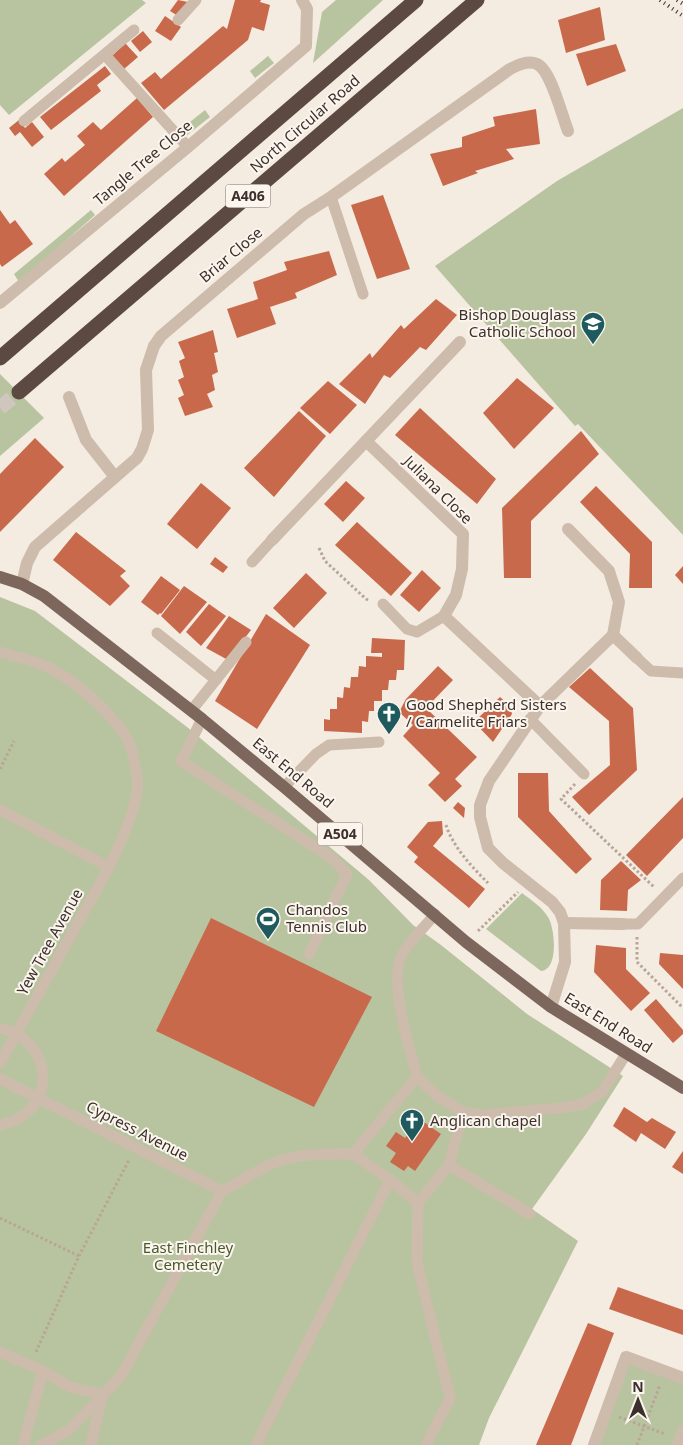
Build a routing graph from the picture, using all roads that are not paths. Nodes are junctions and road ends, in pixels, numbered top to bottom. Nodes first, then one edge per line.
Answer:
1 (196, 0) edge
2 (302, 0) edge
3 (416, 0) edge
4 (477, 0) edge
5 (178, 20) dead end
6 (134, 30) dead end
7 (105, 55) junction
8 (24, 121) dead end
9 (568, 131) dead end
10 (188, 147) junction
11 (331, 197) junction
12 (363, 294) dead end
13 (0, 303) edge
14 (460, 342) dead end
15 (0, 358) edge
16 (19, 392) tunnel mouth
17 (69, 397) dead end
18 (366, 441) junction
19 (115, 477) junction
20 (568, 529) dead end
21 (272, 540) joint
22 (252, 562) dead end
23 (0, 578) edge
24 (22, 584) junction
25 (382, 604) road end
26 (444, 616) junction
27 (158, 633) dead end
28 (612, 635) junction
29 (246, 642) dead end
30 (0, 652) edge
31 (637, 658) joint
32 (683, 672) edge
33 (216, 680) junction
34 (540, 706) junction
35 (191, 711) junction
36 (202, 719) junction
37 (530, 719) junction
38 (379, 742) dead end
39 (584, 774) road end
40 (284, 786) junction
41 (0, 810) edge
42 (110, 867) junction
43 (683, 878) edge
44 (435, 914) junction
45 (564, 923) junction
46 (623, 924) joint
47 (309, 954) dead end
48 (551, 1007) junction
49 (0, 1028) edge
50 (16, 1033) junction
51 (626, 1054) junction
52 (0, 1064) edge
53 (417, 1077) junction
54 (0, 1079) edge
55 (683, 1088) edge
56 (39, 1097) junction
57 (463, 1112) junction
58 (0, 1126) edge
59 (353, 1154) junction
60 (449, 1165) junction
61 (390, 1180) junction
62 (222, 1190) junction
63 (418, 1204) junction
64 (530, 1214) dead end
65 (0, 1352) edge
66 (43, 1371) junction
67 (683, 1378) edge
68 (103, 1395) junction
69 (23, 1445) edge
70 (41, 1445) edge
71 (91, 1445) edge
72 (256, 1445) edge
73 (426, 1445) edge
74 (594, 1445) edge

1 - 5 lane
2 - 10 street, Tangle Tree Close
3 - 15 highway, North Circular Road / A406
4 - 16 highway, North Circular Road / A406
6 - 7 lane
7 - 8 lane
7 - 10 lane
9 - 11 street, Briar Close
10 - 13 street, Tangle Tree Close
11 - 12 lane
11 - 19 street, Briar Close
14 - 18 street
17 - 19 street
18 - 21 street
18 - 26 street, Juliana Close
19 - 24 street, Briar Close
20 - 28 street
21 - 22 lane
23 - 24 main road, East End Road / A504
24 - 35 main road, East End Road / A504
25 - 26 lane
26 - 34 street
27 - 33 lane
28 - 31 street
28 - 34 street
29 - 33 lane
30 - 42 lane, Yew Tree Avenue
31 - 32 lane
33 - 35 lane
34 - 37 street
35 - 36 main road, East End Road / A504
36 - 40 main road, East End Road / A504
36 - 47 lane
37 - 39 lane
37 - 45 street
38 - 40 lane
40 - 44 main road, East End Road / A504
41 - 42 lane
42 - 50 lane, Yew Tree Avenue
43 - 46 lane
44 - 48 main road, East End Road / A504
44 - 53 lane
45 - 46 street
45 - 48 street
48 - 51 main road, East End Road / A504
49 - 50 lane
50 - 52 lane, Yew Tree Avenue
50 - 56 lane
51 - 55 main road, East End Road / A504
51 - 57 lane
53 - 57 lane
53 - 59 lane
54 - 56 lane, Cypress Avenue
56 - 58 lane
56 - 62 lane, Cypress Avenue
57 - 60 lane
59 - 61 lane
59 - 62 lane
60 - 63 lane
60 - 64 lane
61 - 63 lane
61 - 72 lane
62 - 68 lane
63 - 73 lane
65 - 66 lane
66 - 68 lane
66 - 69 lane
67 - 74 street
68 - 70 lane
68 - 71 lane

